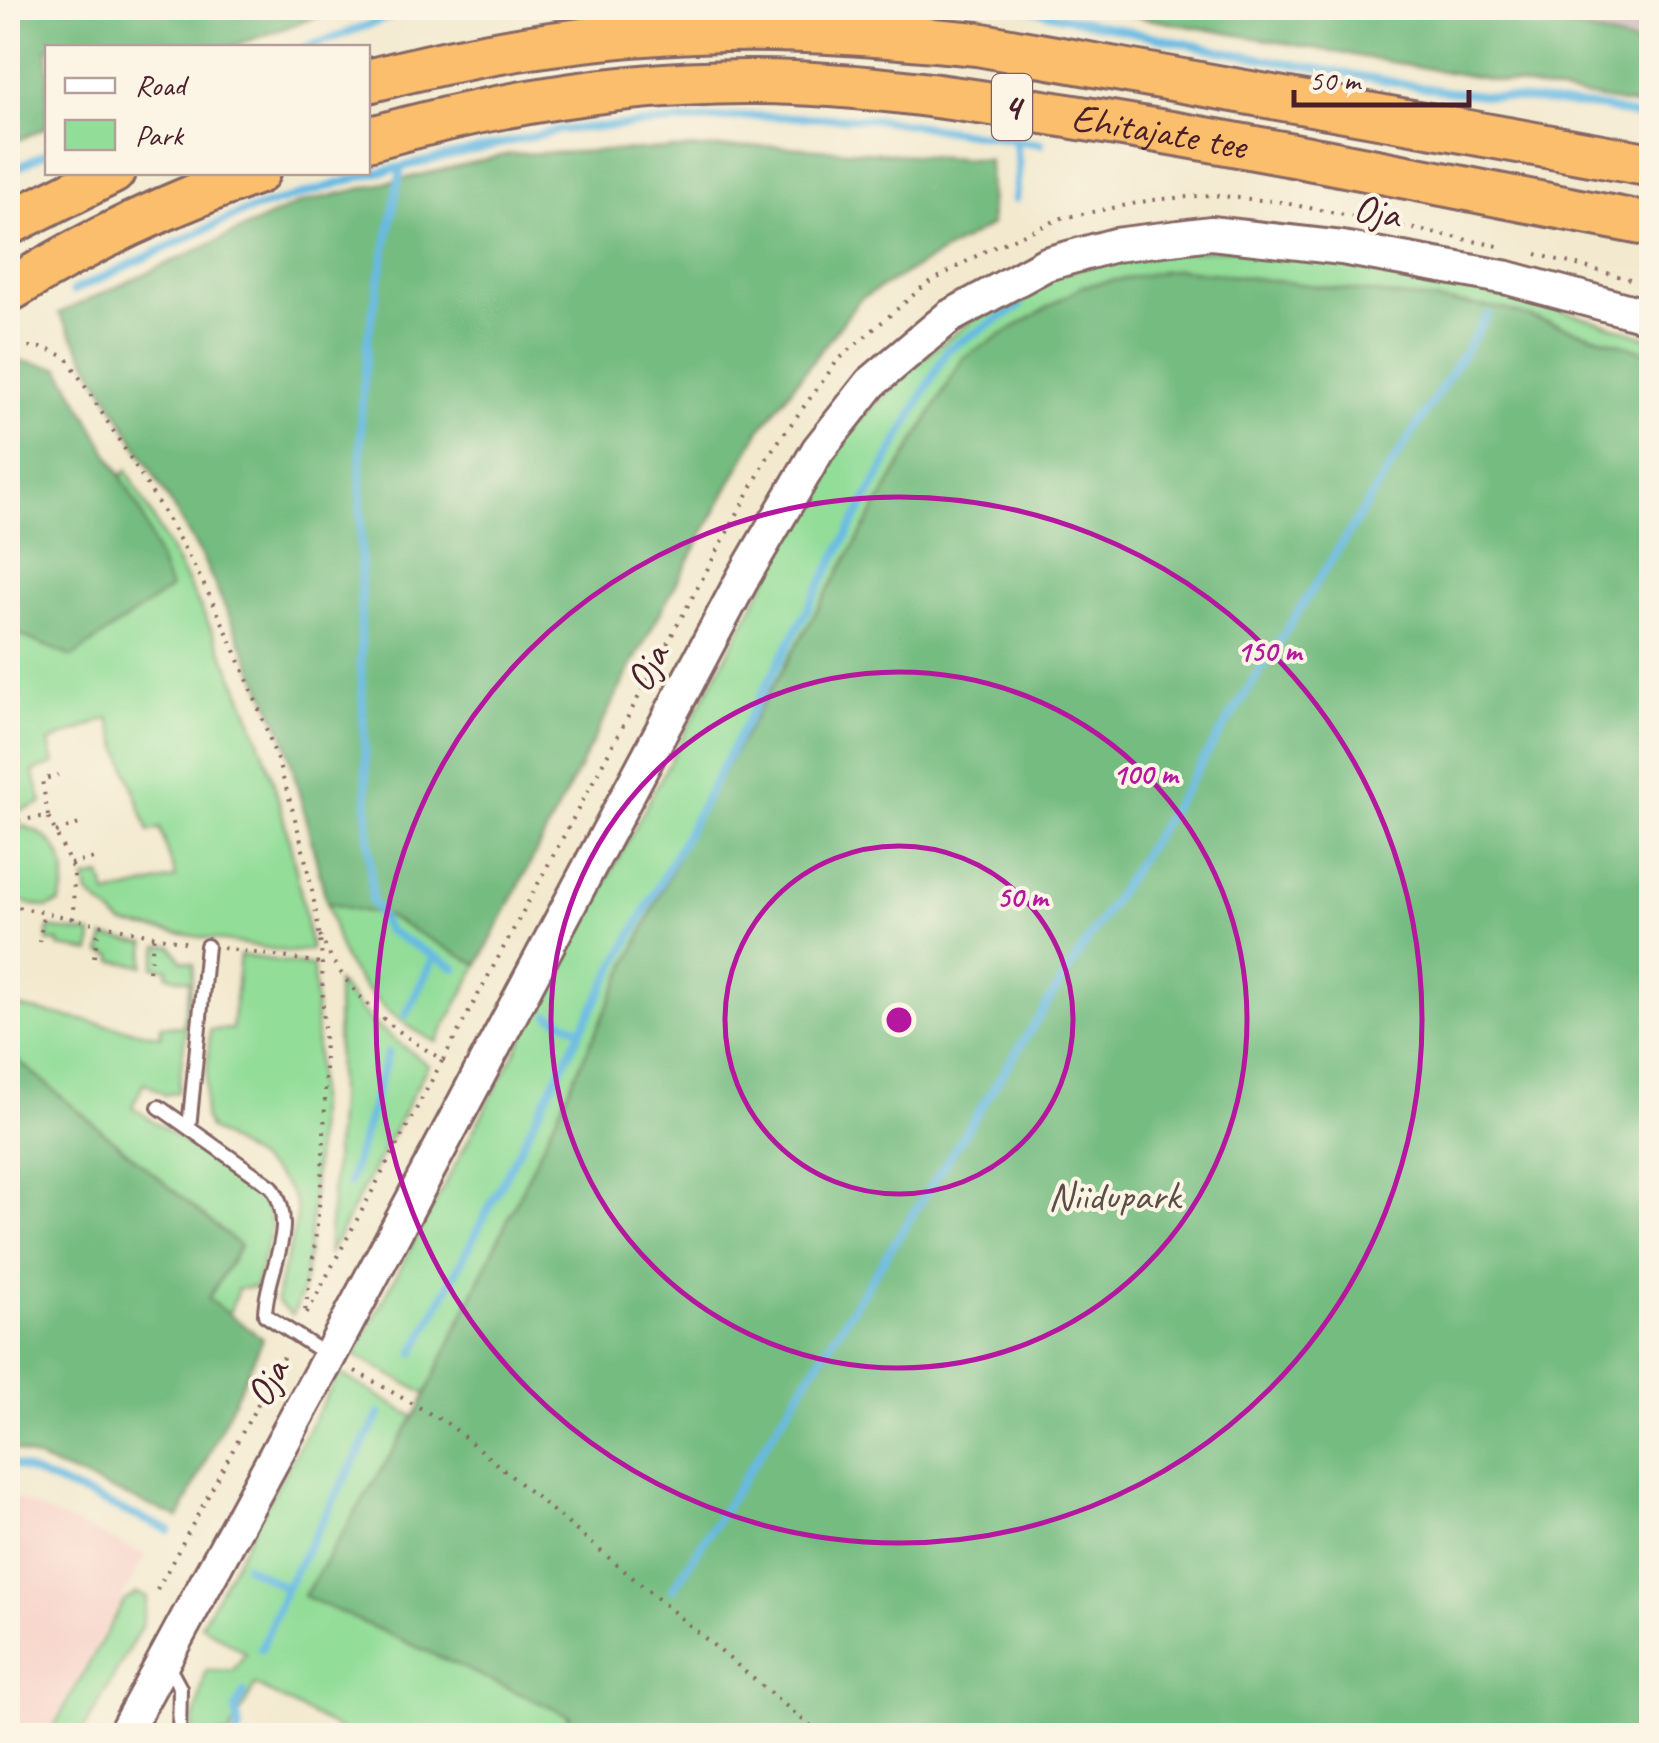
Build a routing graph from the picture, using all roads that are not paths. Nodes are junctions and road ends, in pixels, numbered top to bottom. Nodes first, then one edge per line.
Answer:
1 (370, 81) edge
2 (370, 138) edge
3 (1652, 165) edge
4 (106, 175) edge
5 (249, 175) edge
6 (8, 224) edge
7 (1652, 225) edge
8 (8, 291) edge
9 (1652, 317) edge
10 (206, 946) road end
11 (159, 1107) dead end
12 (189, 1128) junction
13 (329, 1357) junction
14 (164, 1658) junction
15 (123, 1736) edge
16 (180, 1736) edge

1 - 3 highway, Ehitajate tee / 4
2 - 7 highway, Ehitajate tee / 4
4 - 6 highway
5 - 8 highway
9 - 13 street, Oja
10 - 12 lane
11 - 12 lane
12 - 13 lane
13 - 14 street, Oja
14 - 15 street, Oja
14 - 16 lane

